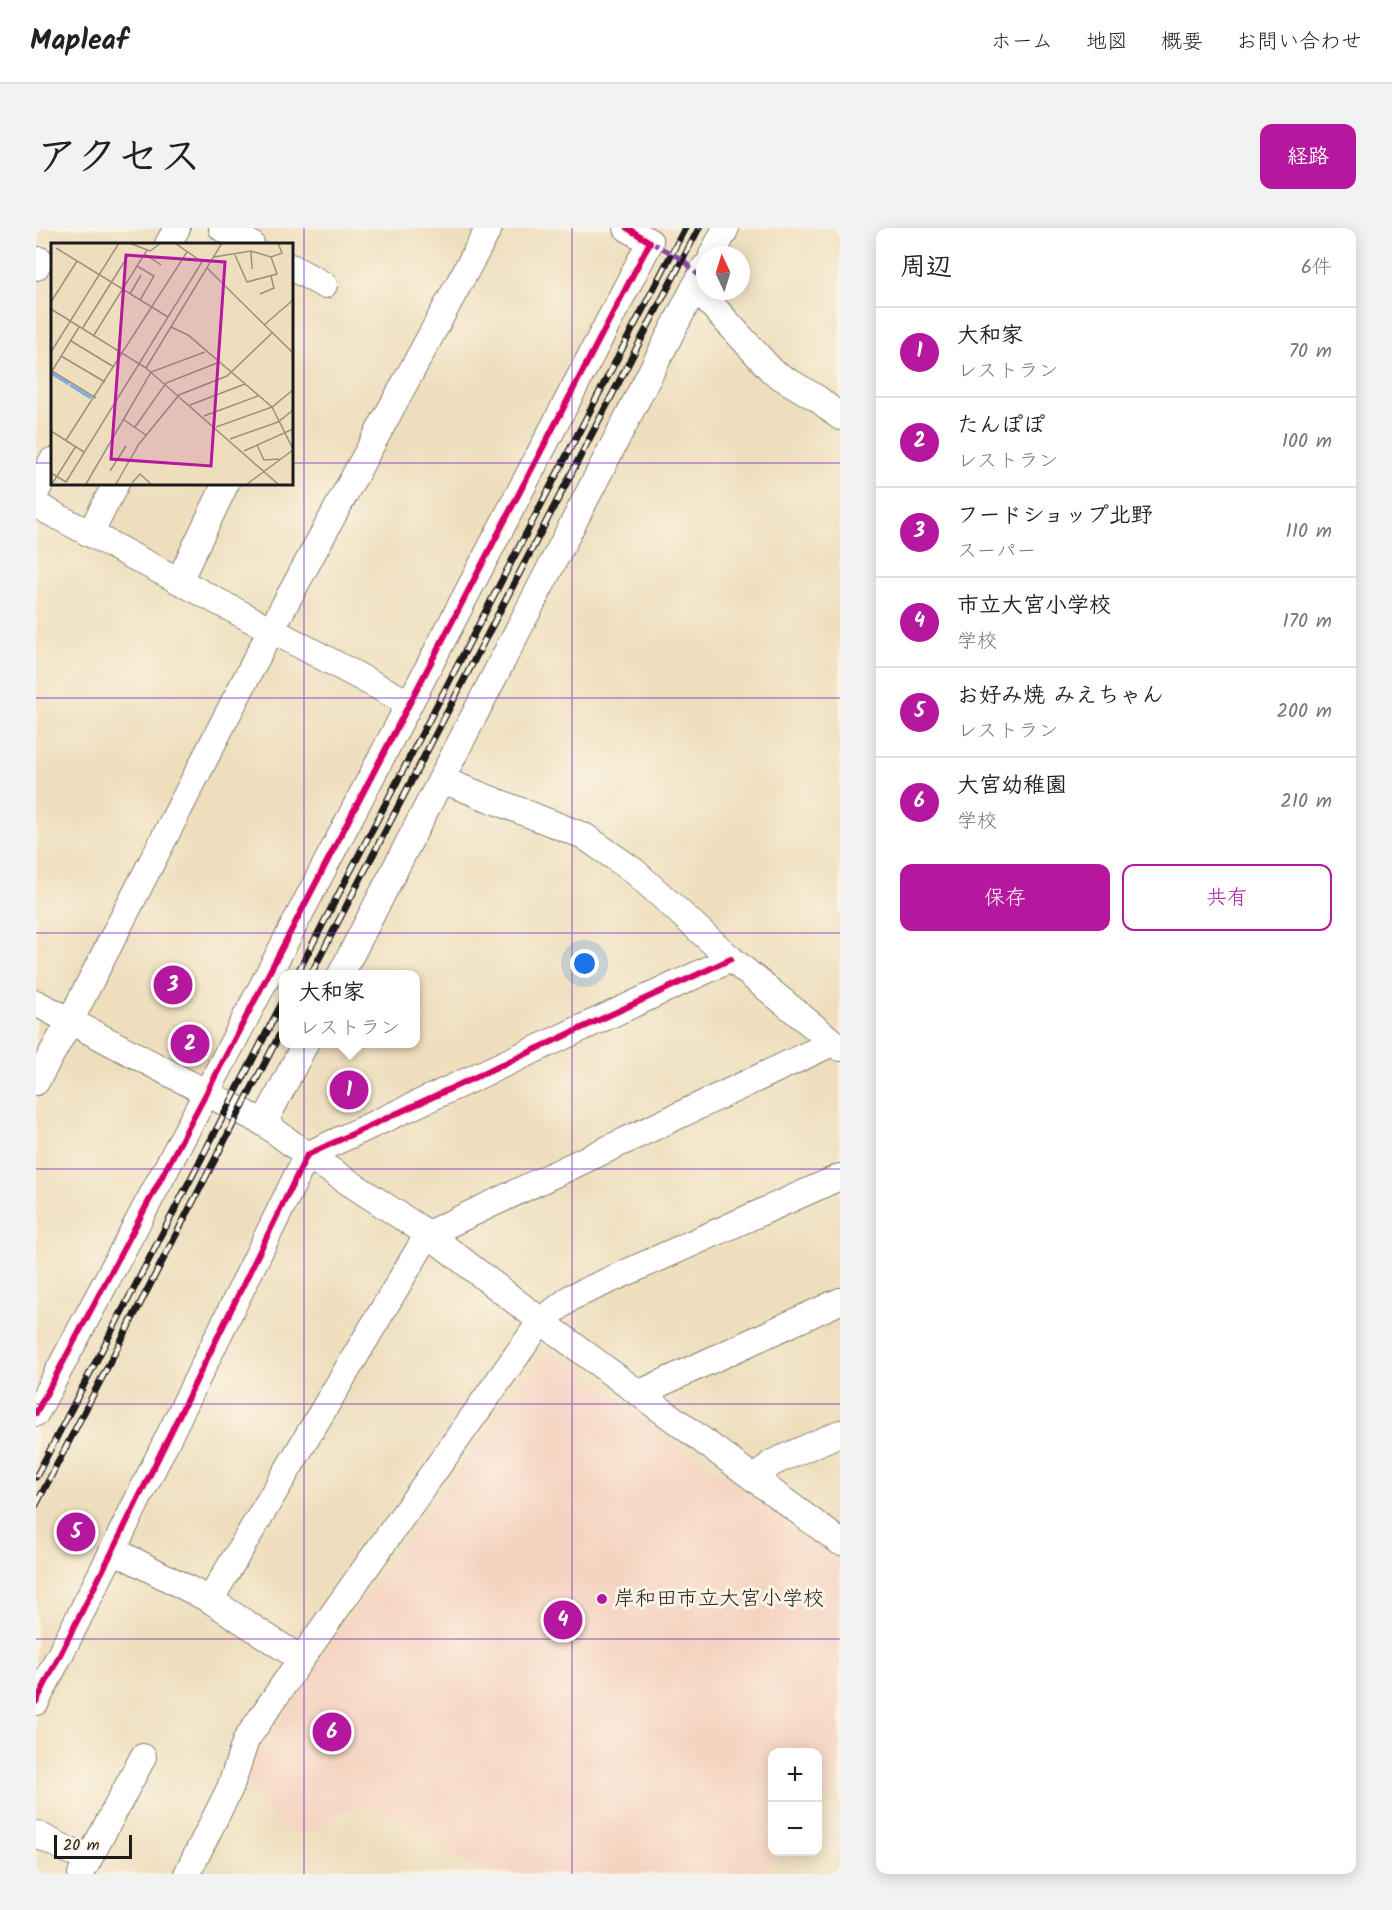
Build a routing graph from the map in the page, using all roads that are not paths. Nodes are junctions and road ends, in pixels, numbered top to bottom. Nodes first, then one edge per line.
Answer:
1 (177, 228) edge
2 (222, 228) edge
3 (489, 228) edge
4 (627, 228) edge
5 (726, 228) edge
6 (169, 243) edge
7 (249, 243) edge
8 (717, 246) edge
9 (292, 268) edge
10 (324, 285) dead end
11 (696, 286) edge
12 (717, 300) edge
13 (840, 417) edge
14 (51, 463) edge
15 (115, 484) edge
16 (226, 484) edge
17 (36, 492) edge
18 (36, 505) edge
19 (90, 534) junction
20 (179, 581) junction
21 (271, 630) junction
22 (409, 703) junction
23 (442, 780) junction
24 (731, 958) junction
25 (344, 970) edge
26 (36, 1003) edge
27 (70, 1021) junction
28 (836, 1046) edge
29 (304, 1048) edge
30 (36, 1082) edge
31 (207, 1092) junction
32 (264, 1123) junction
33 (308, 1155) junction
34 (840, 1177) edge
35 (428, 1234) junction
36 (840, 1301) edge
37 (541, 1321) junction
38 (640, 1393) junction
39 (36, 1413) edge
40 (840, 1433) edge
41 (755, 1479) junction
42 (840, 1542) edge
43 (113, 1550) junction
44 (210, 1600) junction
45 (301, 1659) junction
46 (36, 1702) edge
47 (143, 1757) dead end
48 (36, 1834) edge
49 (85, 1867) edge
50 (187, 1874) edge

1 - 6 street
2 - 7 street
3 - 21 street
4 - 22 street
5 - 8 street
9 - 10 street
11 - 23 street
12 - 13 street
14 - 17 street
15 - 19 street
16 - 20 street
18 - 19 street
19 - 20 street
20 - 21 street
21 - 22 street
21 - 27 street
22 - 31 street
23 - 24 street
23 - 25 street
24 - 28 street
24 - 33 street
26 - 27 street
27 - 30 street
27 - 31 street
28 - 35 street
29 - 32 street
31 - 32 street
31 - 39 street
32 - 33 street
33 - 35 street
33 - 43 street
34 - 37 street
35 - 37 street
35 - 44 street
36 - 38 street
37 - 38 street
37 - 45 street
38 - 41 street
40 - 41 street
41 - 42 street
43 - 44 street
43 - 46 street
44 - 45 street
45 - 50 street
47 - 49 street
48 - 49 street

